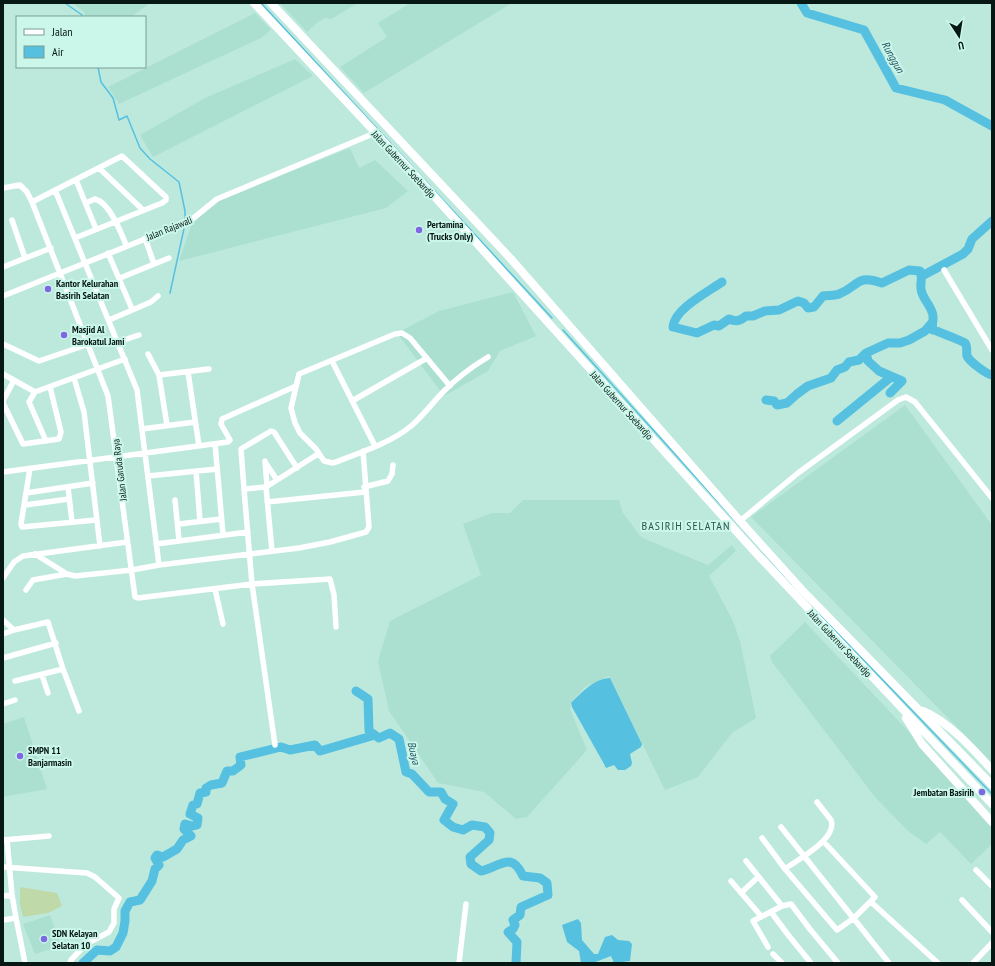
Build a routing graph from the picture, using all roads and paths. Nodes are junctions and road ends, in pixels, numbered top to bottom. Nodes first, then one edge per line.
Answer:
1 (254, 3) edge
2 (271, 3) edge
3 (375, 133) junction
4 (99, 168) junction
5 (76, 180) junction
6 (3, 188) edge
7 (55, 190) junction
8 (32, 202) junction
9 (86, 203) junction
10 (143, 210) junction
11 (12, 220) dead end
12 (116, 221) junction
13 (96, 228) junction
14 (75, 238) junction
15 (145, 238) junction
16 (126, 245) junction
17 (50, 248) junction
18 (108, 253) junction
19 (25, 258) junction
20 (169, 258) dead end
21 (84, 262) junction
22 (154, 264) junction
23 (3, 267) edge
24 (944, 270) dead end
25 (60, 272) junction
26 (120, 278) junction
27 (3, 296) edge
28 (158, 296) dead end
29 (132, 309) junction
30 (564, 319) junction
31 (110, 320) junction
32 (554, 329) junction
33 (139, 335) dead end
34 (118, 342) junction
35 (89, 344) junction
36 (4, 346) edge
37 (992, 350) edge
38 (148, 354) dead end
39 (488, 357) dead end
40 (427, 358) junction
41 (125, 359) junction
42 (332, 361) junction
43 (98, 369) junction
44 (209, 369) dead end
45 (188, 372) junction
46 (3, 374) edge
47 (159, 375) junction
48 (74, 378) junction
49 (14, 380) junction
50 (296, 386) junction
51 (450, 386) junction
52 (50, 387) junction
53 (36, 392) junction
54 (3, 402) edge
55 (352, 402) junction
56 (195, 422) junction
57 (167, 425) junction
58 (142, 429) junction
59 (46, 441) junction
60 (215, 444) junction
61 (199, 446) junction
62 (375, 446) junction
63 (363, 451) junction
64 (145, 454) junction
65 (318, 454) junction
66 (117, 458) junction
67 (90, 461) junction
68 (393, 465) dead end
69 (30, 468) junction
70 (297, 468) junction
71 (217, 469) junction
72 (196, 471) junction
73 (3, 472) edge
74 (148, 476) junction
75 (277, 480) junction
76 (92, 484) junction
77 (267, 486) junction
78 (68, 487) junction
79 (244, 489) junction
80 (365, 490) junction
81 (26, 493) junction
82 (992, 498) edge
83 (69, 499) junction
84 (176, 500) dead end
85 (267, 502) junction
86 (25, 505) junction
87 (221, 519) junction
88 (96, 520) junction
89 (200, 521) junction
90 (740, 521) junction
91 (72, 522) junction
92 (179, 524) junction
93 (248, 532) junction
94 (223, 534) junction
95 (179, 540) junction
96 (127, 542) junction
97 (156, 544) junction
98 (100, 546) junction
99 (272, 552) junction
100 (35, 554) junction
101 (250, 555) junction
102 (159, 565) junction
103 (132, 570) junction
104 (67, 574) junction
105 (3, 578) edge
106 (252, 584) junction
107 (215, 589) junction
108 (26, 590) dead end
109 (3, 620) edge
110 (223, 624) dead end
111 (336, 627) dead end
112 (14, 630) junction
113 (3, 634) edge
114 (56, 643) junction
115 (3, 658) edge
116 (63, 669) junction
117 (42, 675) junction
118 (15, 682) dead end
119 (48, 693) dead end
120 (15, 700) dead end
121 (3, 704) edge
122 (903, 710) junction
123 (920, 710) junction
124 (79, 711) dead end
125 (275, 745) dead end
126 (958, 768) junction
127 (992, 770) edge
128 (950, 775) junction
129 (992, 785) edge
130 (817, 802) dead end
131 (992, 804) edge
132 (992, 822) edge
133 (781, 827) dead end
134 (49, 836) dead end
135 (762, 838) dead end
136 (5, 840) edge
137 (824, 842) junction
138 (803, 856) junction
139 (746, 861) dead end
140 (3, 867) edge
141 (10, 867) junction
142 (785, 869) junction
143 (976, 870) dead end
144 (758, 877) junction
145 (731, 881) dead end
146 (992, 886) edge
147 (741, 893) junction
148 (12, 895) junction
149 (3, 896) edge
150 (962, 900) dead end
151 (871, 902) junction
152 (466, 904) dead end
153 (782, 906) junction
154 (771, 912) junction
155 (761, 916) junction
156 (16, 918) junction
157 (854, 918) junction
158 (3, 920) edge
159 (992, 932) edge
160 (992, 943) edge
161 (768, 948) dead end
162 (773, 954) dead end
163 (25, 963) edge
164 (70, 963) edge
165 (459, 963) edge
166 (782, 963) edge
167 (811, 963) edge
168 (838, 963) edge
169 (889, 963) edge
170 (938, 963) edge
171 (974, 963) edge

1 - 3 highway, Jalan Gubernur Soebardjo
2 - 30 highway, Jalan Gubernur Soebardjo
3 - 15 street, Jalan Rajawali
3 - 32 highway, Jalan Gubernur Soebardjo
4 - 5 street
4 - 10 street
4 - 10 street
5 - 7 street
5 - 9 street
6 - 8 street, Jalan Garuda Raya
7 - 8 street
7 - 14 street
8 - 17 street, Jalan Garuda Raya
9 - 12 street
9 - 13 street
10 - 12 street
11 - 19 street
12 - 13 street
12 - 16 street
13 - 14 street
14 - 21 street
15 - 16 street, Jalan Rajawali
15 - 22 street
16 - 18 street, Jalan Rajawali
17 - 19 street
17 - 25 street, Jalan Garuda Raya
18 - 21 street, Jalan Rajawali
18 - 26 street
19 - 23 street
20 - 22 street
21 - 25 street, Jalan Rajawali
21 - 31 street
22 - 26 street
24 - 37 street
25 - 27 street, Jalan Rajawali
25 - 35 street, Jalan Garuda Raya
26 - 29 street
28 - 29 street
29 - 31 street
30 - 32 highway
30 - 90 highway, Jalan Gubernur Soebardjo
31 - 34 street
32 - 122 highway, Jalan Gubernur Soebardjo
33 - 34 street
34 - 41 street
35 - 36 street
35 - 43 street, Jalan Garuda Raya
38 - 47 street
39 - 51 street
40 - 42 street
40 - 51 street
40 - 55 street
41 - 43 street
41 - 58 street
42 - 50 street
42 - 55 street
43 - 48 street
43 - 66 street, Jalan Garuda Raya
44 - 45 street
45 - 47 street
45 - 56 street
46 - 49 street
47 - 57 street
48 - 52 street
48 - 67 street
49 - 53 street
49 - 54 street
50 - 60 street
50 - 65 street
51 - 62 street
52 - 53 street
52 - 59 street
53 - 59 street
54 - 59 street
55 - 62 street
56 - 57 street
56 - 61 street
57 - 58 street
58 - 64 street
60 - 61 street
60 - 71 street
61 - 64 street
62 - 63 street
63 - 65 street
63 - 80 street
64 - 66 street
64 - 74 street
65 - 70 street
66 - 67 street
66 - 96 street, Jalan Garuda Raya
67 - 69 street
67 - 76 street
68 - 80 street
69 - 73 street
69 - 81 street
70 - 75 street
70 - 79 street
71 - 72 street
71 - 87 street
72 - 74 street
72 - 89 street
74 - 97 street
75 - 77 street
75 - 77 street
76 - 78 street
76 - 88 street
77 - 79 street
77 - 85 street
78 - 81 street
78 - 83 street
79 - 93 street
80 - 85 street
80 - 99 street
81 - 86 street
82 - 90 street
83 - 86 street
83 - 91 street
84 - 92 street
85 - 99 street
86 - 91 street
87 - 89 street
87 - 94 street
88 - 91 street
88 - 98 street
89 - 92 street
90 - 123 highway, Jalan Gubernur Soebardjo
92 - 95 street
93 - 94 street
93 - 101 street
94 - 95 street
95 - 97 street
96 - 98 street
96 - 103 street, Jalan Garuda Raya
97 - 102 street
98 - 100 street
99 - 101 street
100 - 104 street
100 - 105 street
101 - 102 street
101 - 106 street
102 - 103 street
103 - 104 street
103 - 107 street, Jalan Garuda Raya
104 - 108 street
106 - 107 street
106 - 111 street
106 - 125 street
107 - 110 street
109 - 112 street
112 - 113 street
112 - 114 street
114 - 115 street
114 - 116 street
116 - 117 street
116 - 124 street
117 - 118 street
117 - 119 street
120 - 121 street
122 - 126 highway, Jalan Gubernur Soebardjo
122 - 128 highway
123 - 127 highway
123 - 129 highway, Jalan Gubernur Soebardjo
126 - 128 highway
126 - 131 highway, Jalan Gubernur Soebardjo
128 - 132 highway
130 - 137 street
133 - 138 street
134 - 136 street
135 - 142 street
136 - 141 street
137 - 138 street
137 - 151 street
138 - 142 street
138 - 157 street
139 - 144 street
140 - 141 street
141 - 148 street
141 - 164 street
142 - 157 street
143 - 146 street
144 - 147 street
144 - 153 street
145 - 147 street
147 - 155 street
148 - 149 street
148 - 156 street
150 - 159 street
151 - 157 street
151 - 170 street
152 - 165 street
153 - 154 street
153 - 168 street
154 - 155 street
154 - 167 street
155 - 161 street
156 - 158 street
156 - 163 street
157 - 169 street
160 - 171 street
162 - 166 street

